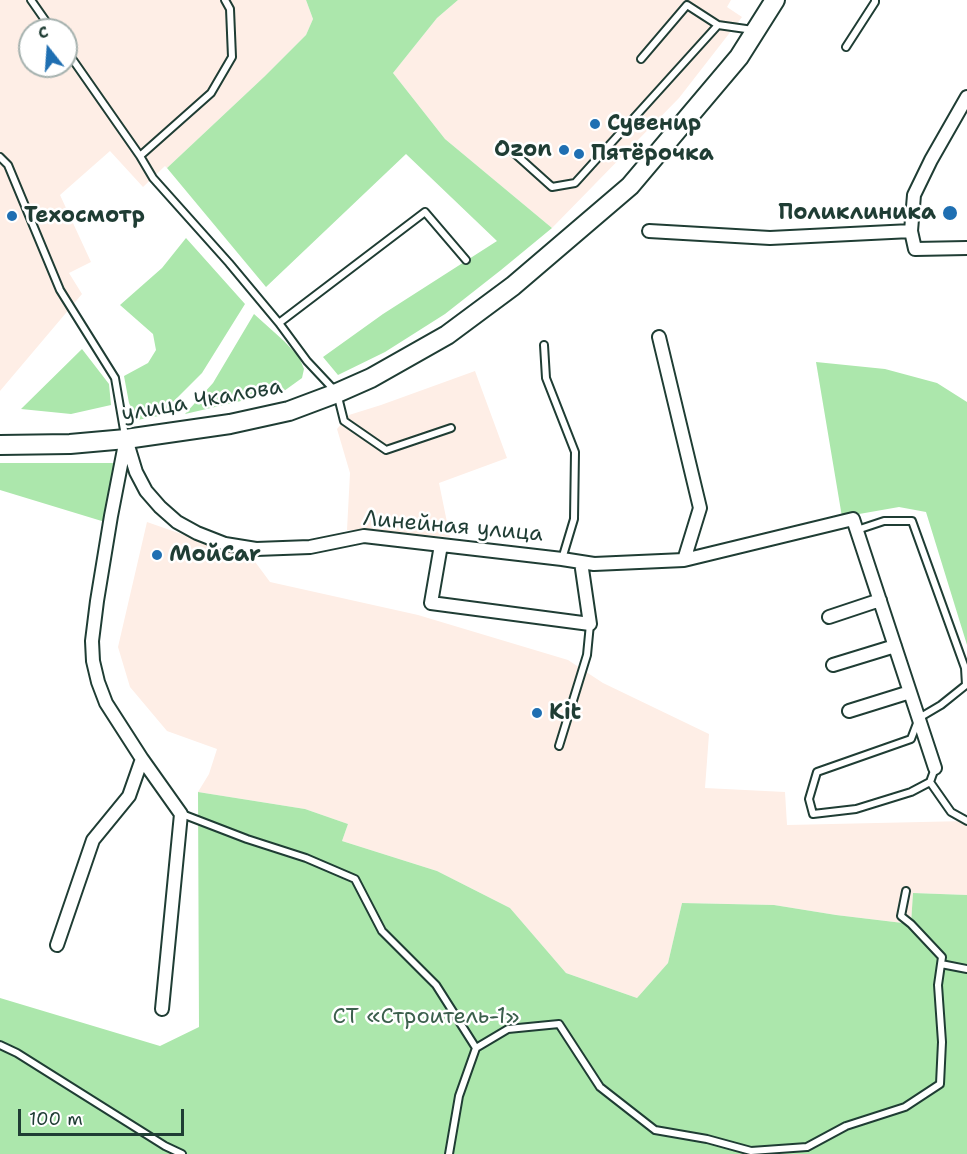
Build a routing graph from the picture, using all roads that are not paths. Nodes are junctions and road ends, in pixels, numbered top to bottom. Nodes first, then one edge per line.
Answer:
1 (31, 0) edge
2 (225, 0) edge
3 (775, 0) edge
4 (875, 0) edge
5 (44, 18) edge
6 (718, 25) junction
7 (756, 31) junction
8 (846, 47) dead end
9 (641, 59) dead end
10 (78, 67) edge
11 (967, 97) edge
12 (513, 152) dead end
13 (0, 156) edge
14 (140, 156) junction
15 (649, 231) dead end
16 (911, 231) junction
17 (967, 248) edge
18 (466, 260) dead end
19 (279, 323) junction
20 (659, 337) dead end
21 (544, 345) dead end
22 (337, 393) junction
23 (451, 428) dead end
24 (126, 439) junction
25 (0, 446) edge
26 (857, 530) junction
27 (441, 545) junction
28 (562, 559) junction
29 (684, 560) junction
30 (581, 562) junction
31 (880, 600) junction
32 (829, 616) dead end
33 (590, 624) junction
34 (895, 646) junction
35 (833, 665) dead end
36 (910, 692) junction
37 (849, 711) dead end
38 (919, 718) junction
39 (559, 746) dead end
40 (142, 759) junction
41 (935, 768) joint
42 (930, 782) junction
43 (181, 814) junction
44 (967, 821) edge
45 (906, 891) dead end
46 (57, 945) dead end
47 (941, 964) junction
48 (967, 969) edge
49 (162, 1008) dead end
50 (0, 1045) edge
51 (476, 1048) junction
52 (182, 1154) edge
53 (449, 1154) edge

1 - 5 lane
2 - 14 lane
3 - 7 main road, улица Чкалова
4 - 8 lane
6 - 7 lane
6 - 9 lane
6 - 12 lane
7 - 22 main road, улица Чкалова
10 - 14 lane
11 - 16 street
13 - 24 lane
14 - 19 lane
15 - 16 street
16 - 17 street
18 - 19 lane
19 - 22 lane
20 - 29 street
21 - 28 lane
22 - 23 lane
22 - 24 main road, улица Чкалова
24 - 25 main road, улица Чкалова
24 - 27 street, Линейная улица
24 - 40 street
26 - 29 street, Линейная улица
26 - 31 street
26 - 38 lane
27 - 28 street, Линейная улица
27 - 33 street
28 - 30 street, Линейная улица
29 - 30 street, Линейная улица
30 - 33 street
31 - 32 street
31 - 34 street
33 - 39 lane
34 - 35 street
34 - 36 street
36 - 37 street
36 - 38 street
38 - 41 street
38 - 42 lane
40 - 43 street
40 - 46 street
41 - 42 lane
42 - 44 lane
43 - 49 street
43 - 51 lane
45 - 47 lane
47 - 48 lane
47 - 51 lane
50 - 52 lane
51 - 53 lane

